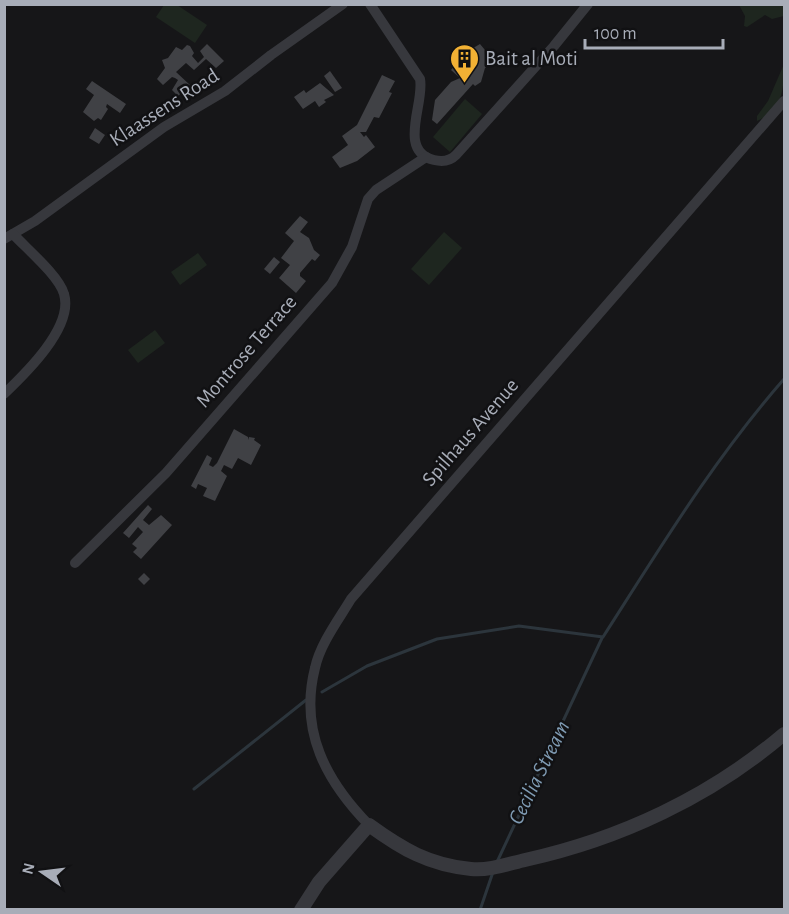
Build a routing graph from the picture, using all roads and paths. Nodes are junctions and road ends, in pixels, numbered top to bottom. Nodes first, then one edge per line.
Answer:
1 (343, 4) edge
2 (370, 4) edge
3 (588, 4) edge
4 (784, 101) edge
5 (426, 157) junction
6 (9, 237) edge
7 (4, 394) edge
8 (75, 562) dead end
9 (784, 734) edge
10 (369, 825) junction
11 (301, 909) edge

1 - 6 street, Klaassens Road
2 - 5 street
3 - 5 street
4 - 10 street, Spilhaus Avenue
5 - 8 street, Montrose Terrace
6 - 7 street
9 - 10 street
10 - 11 street

